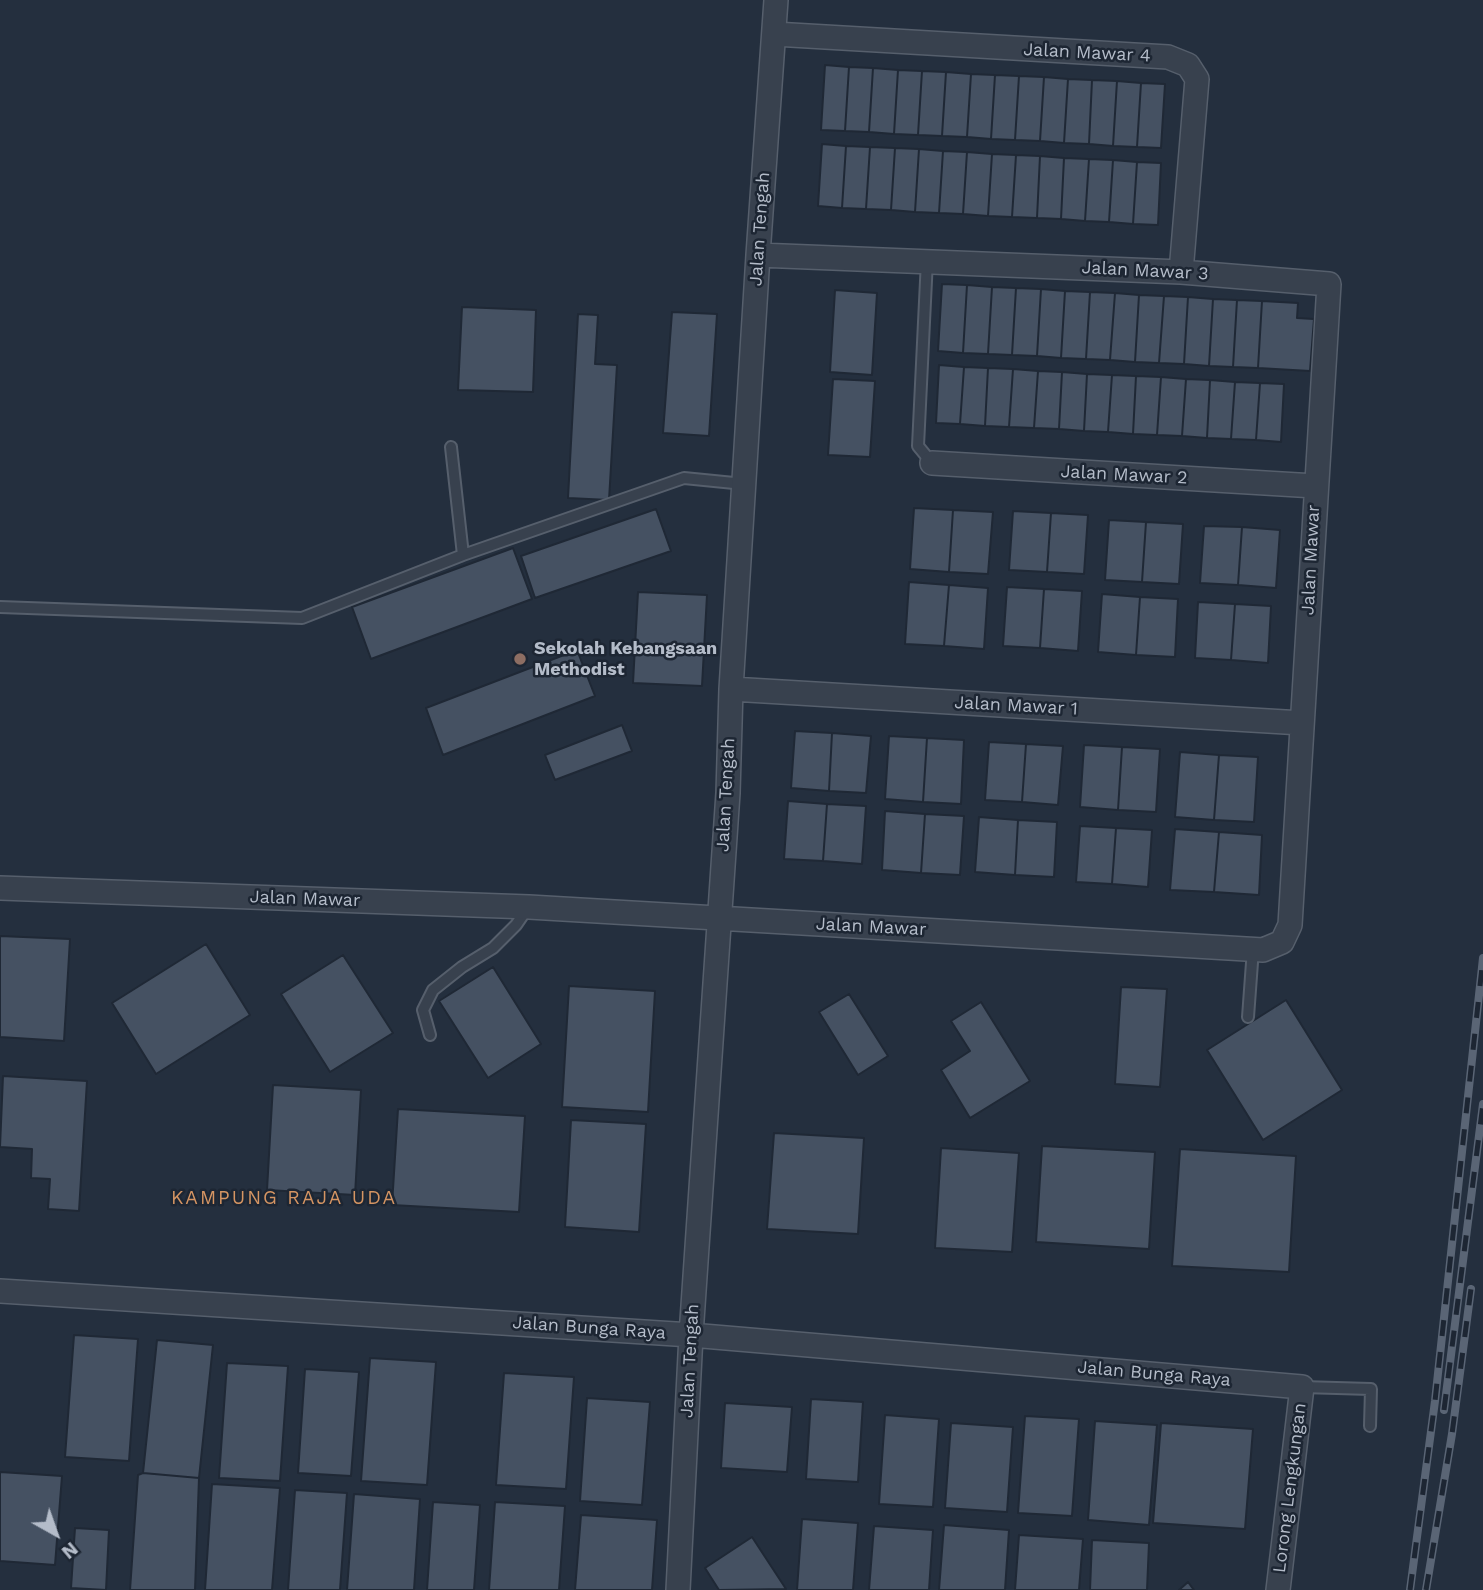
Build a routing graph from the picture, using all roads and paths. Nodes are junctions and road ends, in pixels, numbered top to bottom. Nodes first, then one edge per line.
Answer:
1 (776, 0) edge
2 (774, 34) junction
3 (758, 254) junction
4 (927, 260) junction
5 (1181, 272) junction
6 (452, 447) dead end
7 (932, 463) joint
8 (744, 484) junction
9 (1315, 486) junction
10 (463, 555) junction
11 (0, 607) edge
12 (731, 689) junction
13 (1301, 723) junction
14 (0, 888) edge
15 (529, 906) junction
16 (718, 918) junction
17 (1253, 950) junction
18 (1248, 1017) dead end
19 (430, 1035) dead end
20 (0, 1291) edge
21 (691, 1335) junction
22 (1302, 1387) junction
23 (1370, 1426) dead end
24 (678, 1590) edge
25 (1278, 1590) edge

1 - 2 street, Jalan Tengah
2 - 3 street, Jalan Tengah
2 - 5 street, Jalan Mawar 4
3 - 4 street, Jalan Mawar 3
3 - 8 street, Jalan Tengah
4 - 5 street, Jalan Mawar 3
4 - 7 lane
5 - 9 street, Jalan Mawar 3
6 - 10 lane
7 - 9 street, Jalan Mawar 2
8 - 10 lane
8 - 12 street, Jalan Tengah
9 - 13 street, Jalan Mawar
10 - 11 lane
12 - 13 street, Jalan Mawar 1
12 - 16 street, Jalan Tengah
13 - 17 street, Jalan Mawar
14 - 15 street, Jalan Mawar
15 - 16 street, Jalan Mawar
15 - 19 lane
16 - 17 street, Jalan Mawar
16 - 21 street, Jalan Tengah
17 - 18 lane
20 - 21 street, Jalan Bunga Raya
21 - 22 street, Jalan Bunga Raya
21 - 24 street, Jalan Tengah
22 - 23 lane
22 - 25 street, Lorong Lengkungan

